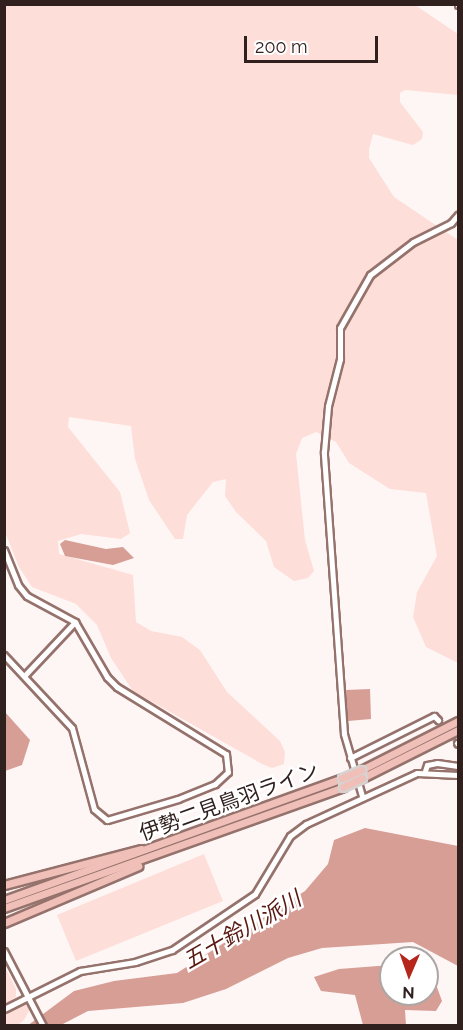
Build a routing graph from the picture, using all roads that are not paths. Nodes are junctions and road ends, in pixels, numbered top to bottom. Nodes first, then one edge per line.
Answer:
1 (459, 215) edge
2 (5, 551) edge
3 (75, 622) junction
4 (4, 655) edge
5 (25, 675) junction
6 (438, 720) dead end
7 (459, 721) edge
8 (459, 730) edge
9 (350, 758) junction
10 (459, 766) edge
11 (425, 771) junction
12 (362, 774) junction
13 (459, 774) edge
14 (362, 796) junction
15 (186, 844) junction
16 (153, 848) junction
17 (4, 885) edge
18 (4, 900) edge
19 (4, 908) edge
20 (4, 923) edge
21 (4, 951) edge
22 (98, 966) junction
23 (100, 975) dead end
24 (28, 997) junction
25 (4, 1009) edge
26 (44, 1026) edge

1 - 9 street
2 - 3 street
3 - 5 street
3 - 5 street
4 - 5 street
6 - 9 street
7 - 12 main road, 伊勢二見鳥羽ライン
8 - 12 main road, 伊勢二見鳥羽ライン
9 - 14 street
10 - 11 street
11 - 13 street
11 - 14 street
12 - 15 main road, 伊勢二見鳥羽ライン, bridge
12 - 16 main road, 伊勢二見鳥羽ライン, bridge
14 - 22 street
15 - 19 main road, 伊勢二見鳥羽ライン
15 - 20 main road
16 - 17 main road
16 - 18 main road, 伊勢二見鳥羽ライン
21 - 24 street
22 - 23 street
22 - 24 street
24 - 25 street
24 - 26 street

